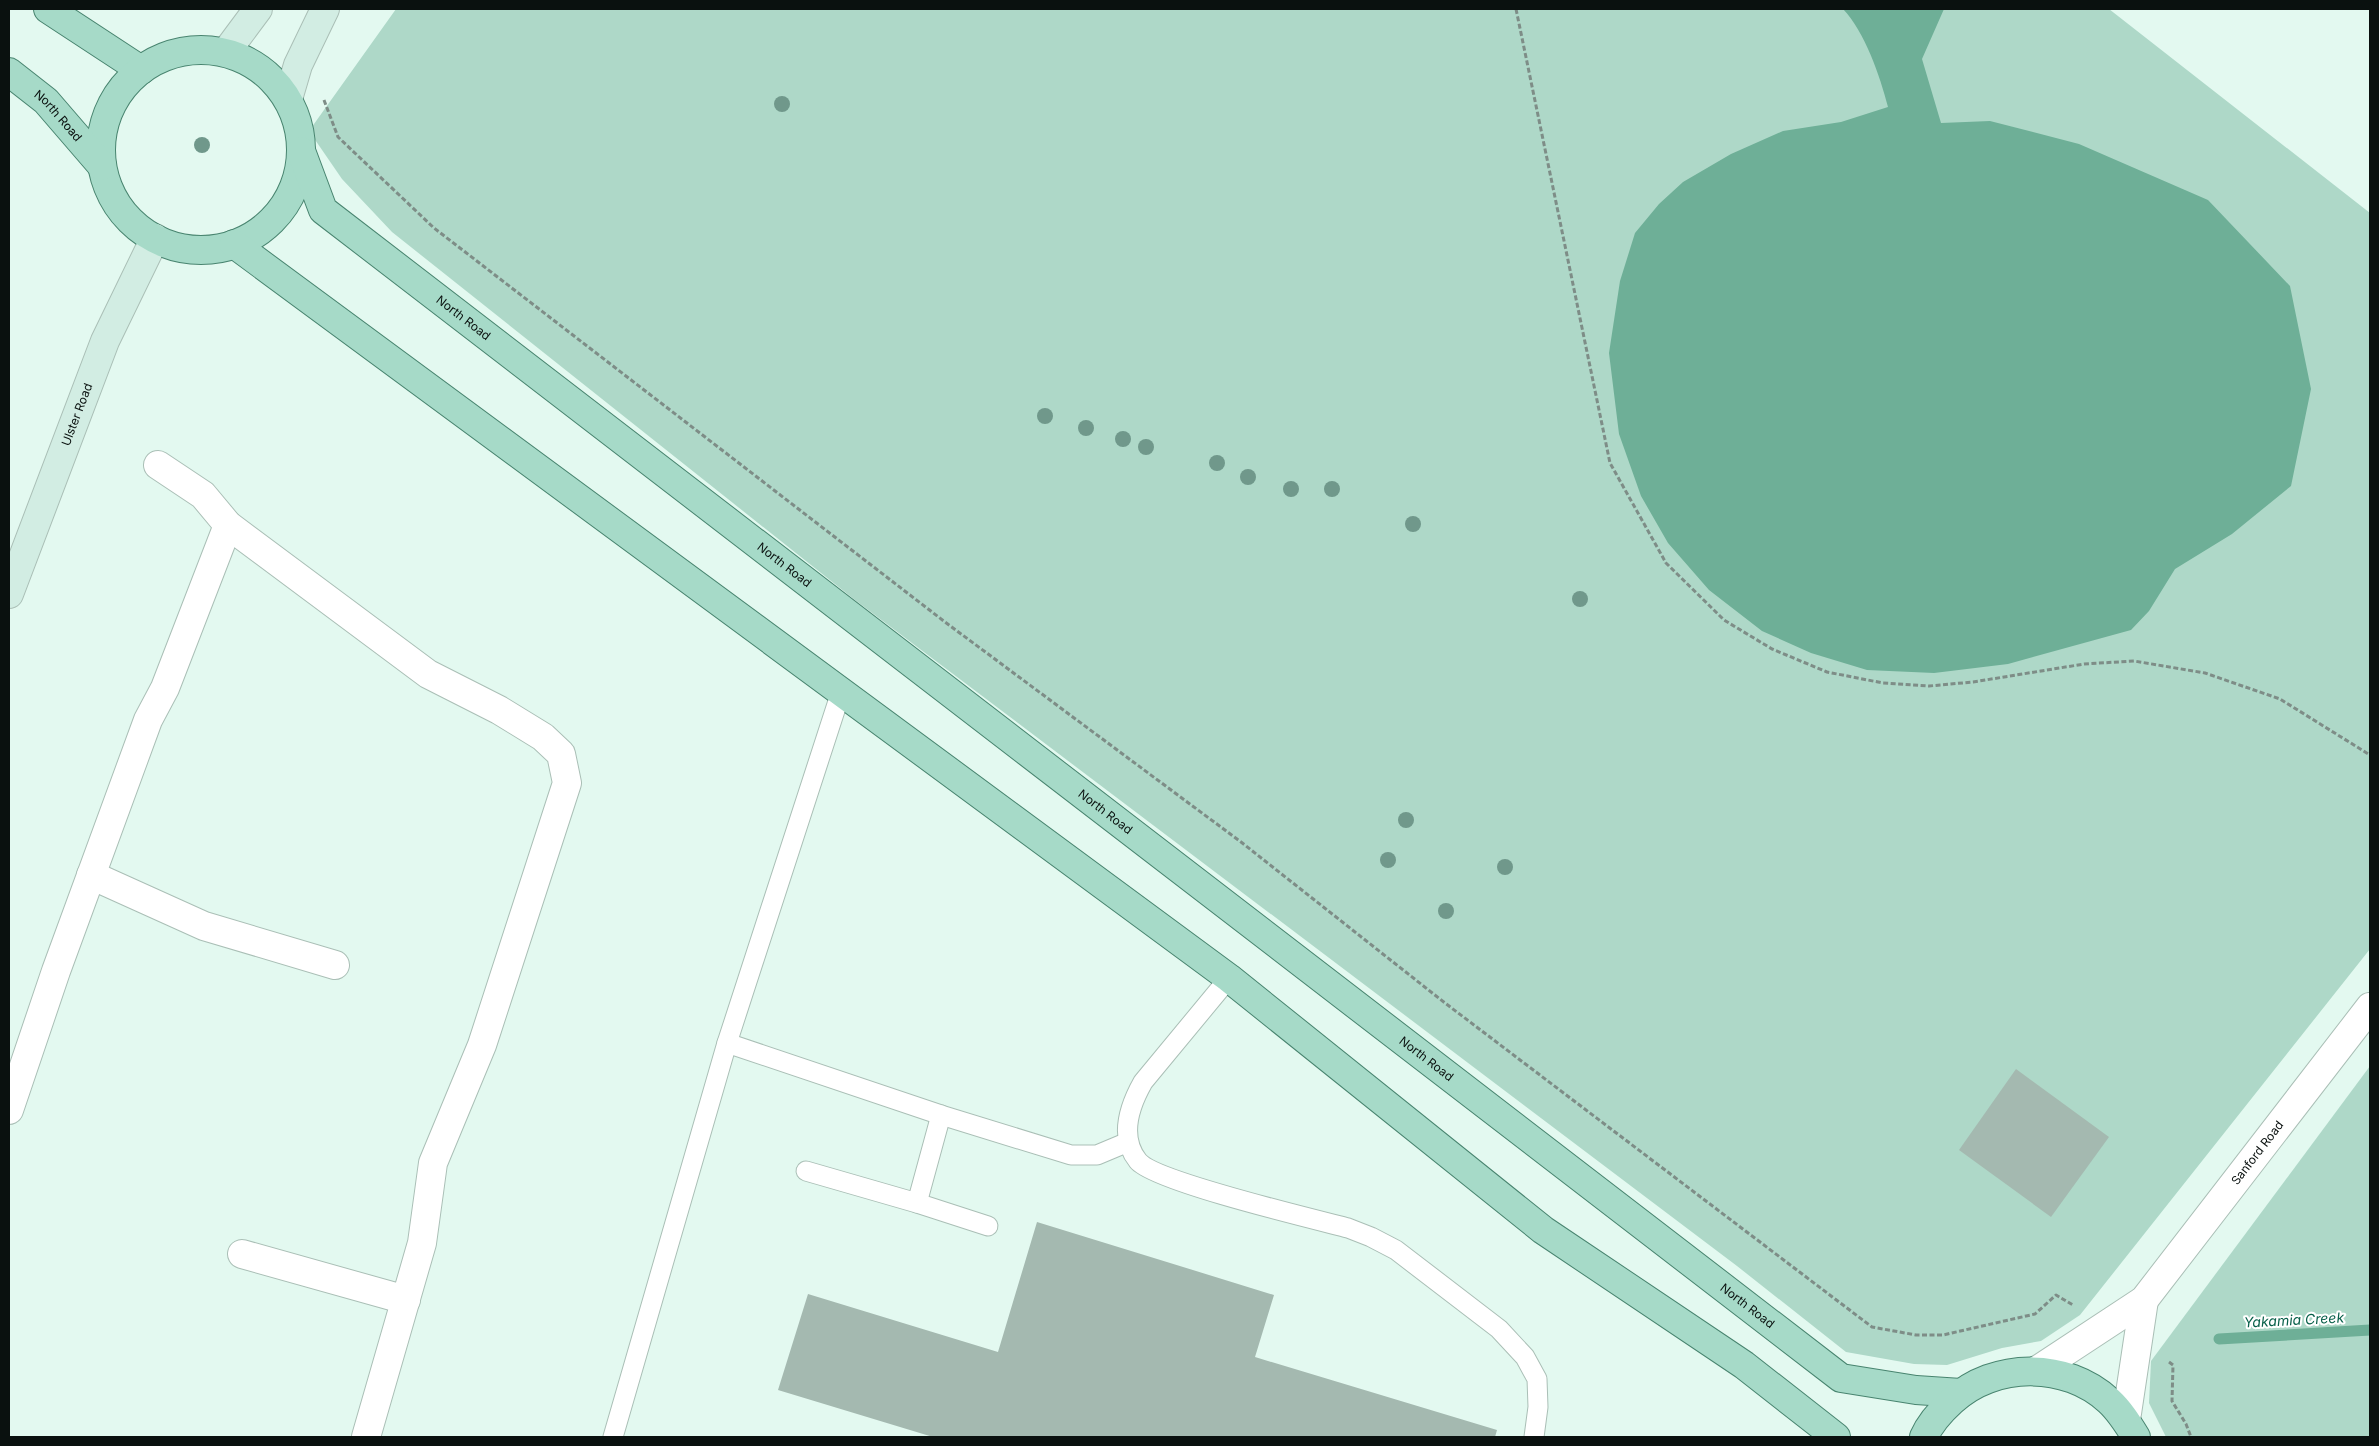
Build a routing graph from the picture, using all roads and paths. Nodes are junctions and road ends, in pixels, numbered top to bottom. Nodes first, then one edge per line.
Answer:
1 (48, 9) edge
2 (258, 9) edge
3 (326, 9) edge
4 (1516, 9) edge
5 (226, 52) junction
6 (298, 65) junction
7 (140, 70) junction
8 (9, 72) edge
9 (288, 99) junction
10 (301, 150) junction
11 (102, 166) junction
12 (155, 238) junction
13 (234, 244) junction
14 (158, 465) dead end
15 (228, 525) junction
16 (9, 594) edge
17 (841, 692) junction
18 (2370, 755) edge
19 (91, 875) junction
20 (335, 964) dead end
21 (1229, 978) junction
22 (2370, 1007) edge
23 (727, 1043) junction
24 (9, 1110) edge
25 (941, 1115) junction
26 (1128, 1142) junction
27 (806, 1171) dead end
28 (916, 1203) junction
29 (988, 1226) dead end
30 (242, 1254) dead end
31 (406, 1300) junction
32 (2144, 1300) junction
33 (2108, 1324) junction
34 (2137, 1343) junction
35 (2036, 1371) junction
36 (1961, 1393) junction
37 (2131, 1428) edge
38 (366, 1437) edge
39 (614, 1437) edge
40 (1534, 1437) edge
41 (1836, 1437) edge
42 (1924, 1437) edge
43 (2190, 1437) edge

1 - 7 main road
2 - 5 main road
3 - 6 main road
4 - 18 path
5 - 7 main road
5 - 9 main road
6 - 9 main road
6 - 33 path
7 - 11 main road
8 - 11 main road, North Road
9 - 10 main road
10 - 13 main road
10 - 36 main road, North Road
11 - 12 main road
12 - 13 main road
12 - 16 main road, Ulster Road
13 - 17 main road
14 - 15 street
15 - 19 street
15 - 31 street
17 - 21 main road
17 - 23 lane
19 - 20 street
19 - 24 street
21 - 26 lane
21 - 41 main road
22 - 32 street, Sanford Road
23 - 25 lane
23 - 39 lane
25 - 26 lane
25 - 28 lane
26 - 40 lane
27 - 28 lane
28 - 29 lane
30 - 31 street
31 - 38 street
32 - 33 street, Sanford Road
32 - 34 street, Sanford Road
33 - 35 street, Sanford Road
34 - 37 street, Sanford Road
34 - 43 path
35 - 36 main road
35 - 37 main road
36 - 42 main road

